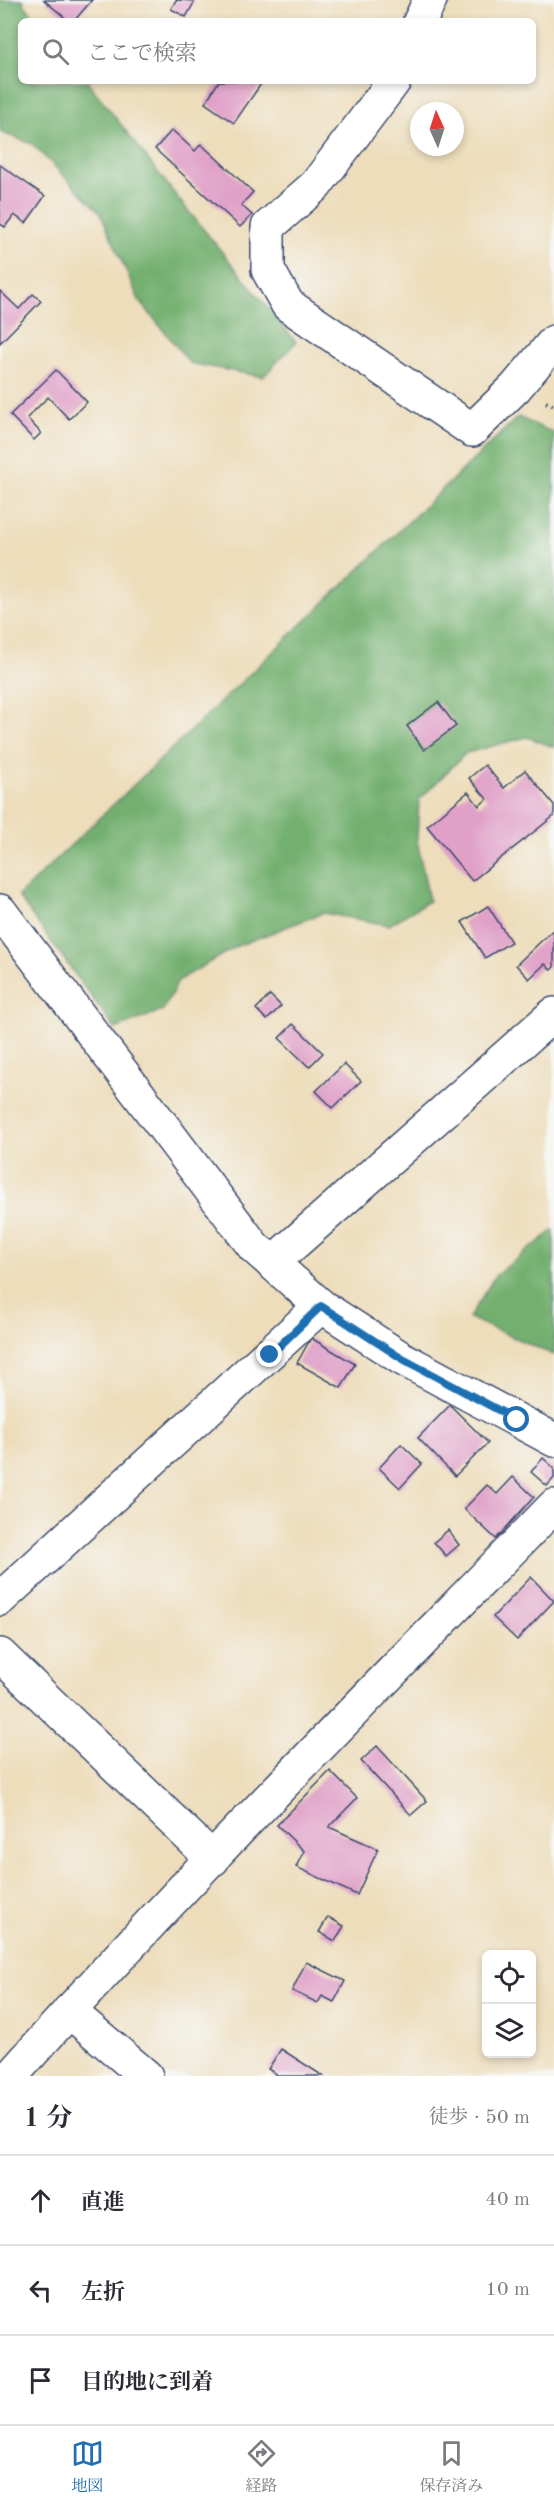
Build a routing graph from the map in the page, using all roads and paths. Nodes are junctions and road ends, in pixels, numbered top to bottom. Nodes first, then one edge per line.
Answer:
1 (430, 0) edge
2 (421, 18) edge
3 (392, 84) edge
4 (554, 342) edge
5 (0, 911) edge
6 (554, 1014) edge
7 (272, 1263) junction
8 (321, 1306) junction
9 (554, 1440) edge
10 (554, 1506) edge
11 (0, 1599) edge
12 (0, 1654) edge
13 (213, 1859) junction
14 (69, 2012) junction
15 (11, 2076) edge
16 (146, 2076) edge

1 - 2 street
3 - 4 street
5 - 7 street
6 - 7 street
7 - 8 street
8 - 9 street
8 - 11 street
10 - 13 street
12 - 13 street
13 - 14 street
14 - 15 street
14 - 16 street

